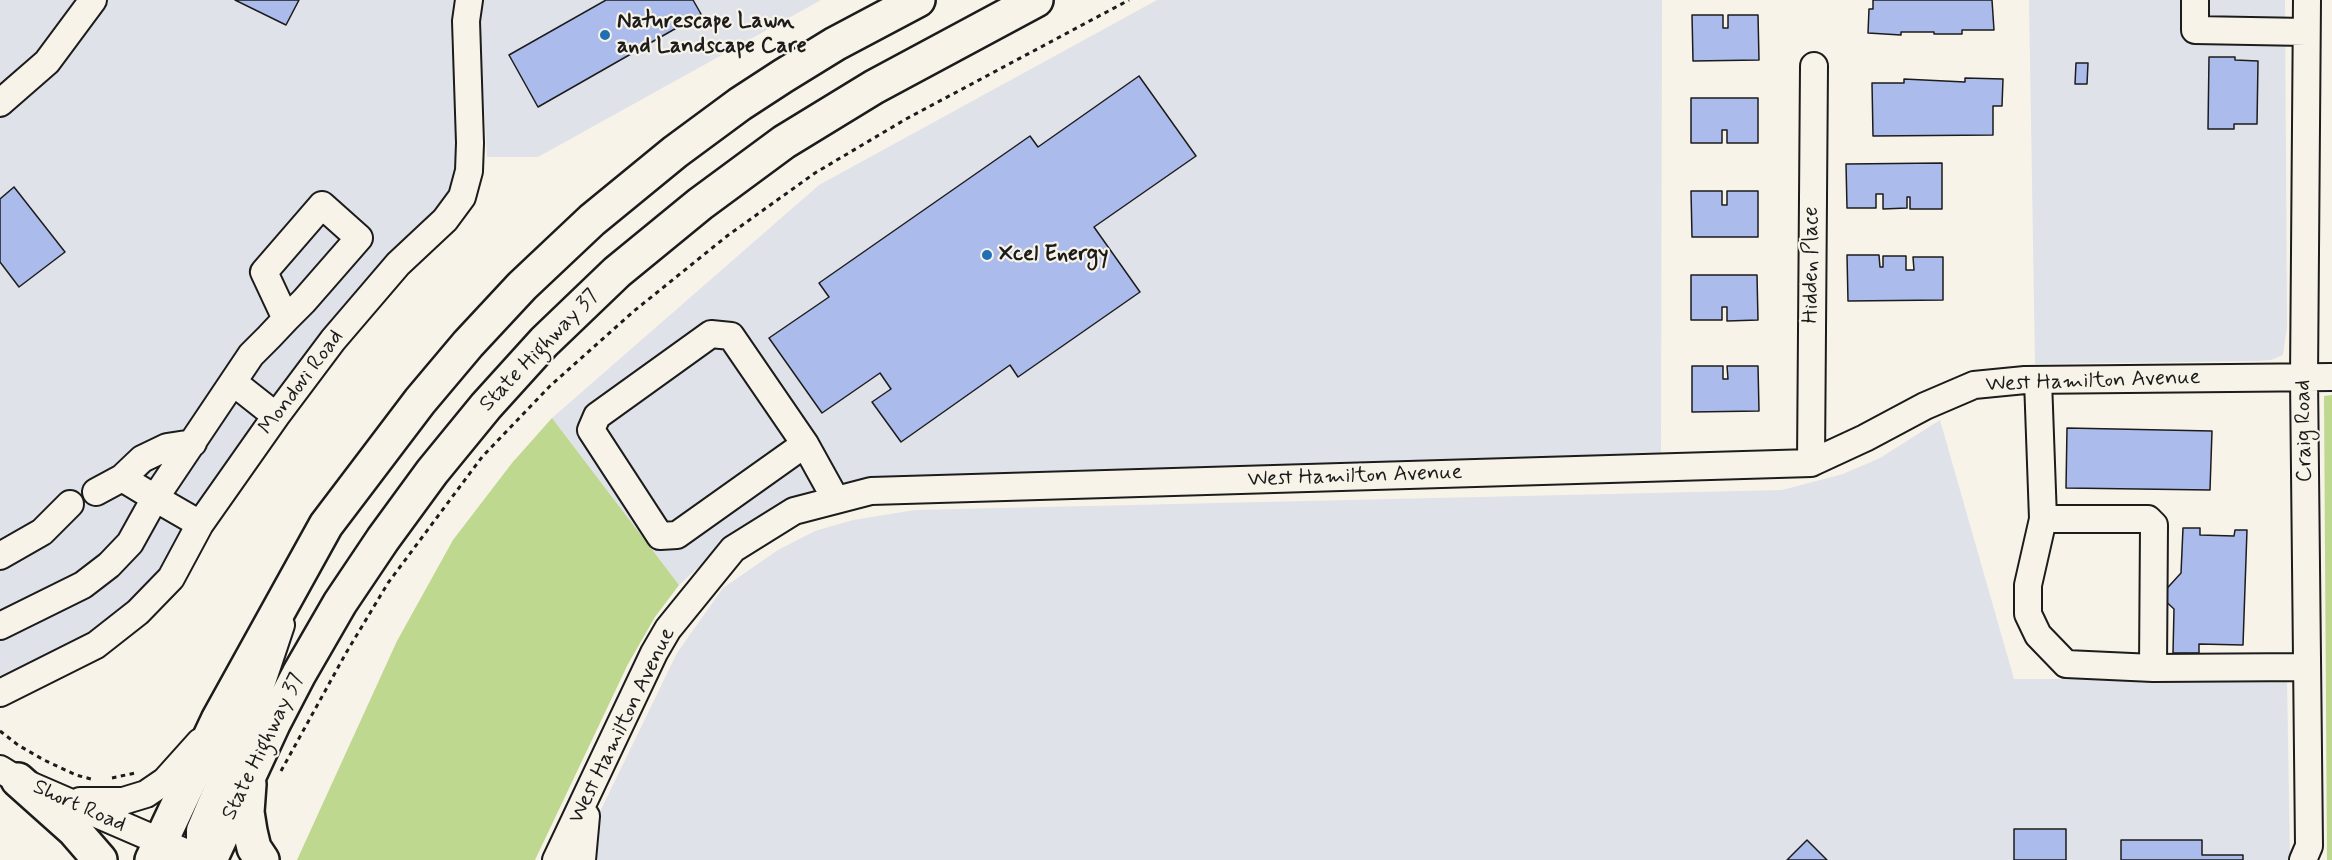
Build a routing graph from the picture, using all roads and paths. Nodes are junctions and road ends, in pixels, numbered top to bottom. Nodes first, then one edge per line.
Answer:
1 (93, 0) edge
2 (469, 0) edge
3 (918, 0) edge
4 (1036, 0) edge
5 (2195, 0) edge
6 (2307, 0) edge
7 (2306, 32) junction
8 (1814, 66) dead end
9 (0, 103) edge
10 (286, 320) dead end
11 (2332, 377) edge
12 (2304, 378) junction
13 (2038, 380) junction
14 (233, 382) junction
15 (276, 416) junction
16 (193, 444) junction
17 (805, 444) junction
18 (1810, 463) junction
19 (122, 478) junction
20 (96, 492) dead end
21 (155, 498) junction
22 (836, 500) junction
23 (70, 504) dead end
24 (2043, 519) junction
25 (200, 524) junction
26 (0, 556) edge
27 (288, 593) junction
28 (0, 626) edge
29 (2307, 667) junction
30 (2153, 668) junction
31 (0, 693) edge
32 (214, 729) junction
33 (9, 774) edge
34 (249, 776) junction
35 (590, 790) junction
36 (61, 799) junction
37 (160, 854) edge
38 (2309, 855) edge
39 (100, 860) edge
40 (203, 860) edge
41 (209, 860) edge
42 (262, 860) edge
43 (556, 860) edge
44 (582, 860) edge

1 - 9 street
2 - 15 street, Mondovi Road
3 - 27 main road
4 - 34 main road, State Highway 37
5 - 7 street
6 - 7 street, Craig Road
7 - 12 street, Craig Road
8 - 18 street, Hidden Place
10 - 14 street
11 - 12 street, West Hamilton Avenue
12 - 13 street, West Hamilton Avenue
12 - 29 street, Craig Road
13 - 18 street, West Hamilton Avenue
13 - 24 street
14 - 15 street
14 - 16 street
15 - 25 street, Mondovi Road
16 - 19 street
16 - 21 street
17 - 17 street
17 - 22 street
18 - 22 street, West Hamilton Avenue
19 - 20 street
19 - 21 street
21 - 25 street
21 - 28 street
22 - 35 street, West Hamilton Avenue
23 - 26 street
24 - 30 street
24 - 30 street
25 - 31 street, Mondovi Road
27 - 32 main road
27 - 41 street
29 - 30 street
29 - 38 street, Craig Road
32 - 36 street
32 - 37 main road
33 - 36 street, Short Road
33 - 39 main road
34 - 41 main road, State Highway 37
34 - 42 main road
35 - 43 street, West Hamilton Avenue
35 - 44 street
36 - 37 street, Short Road
37 - 40 street

